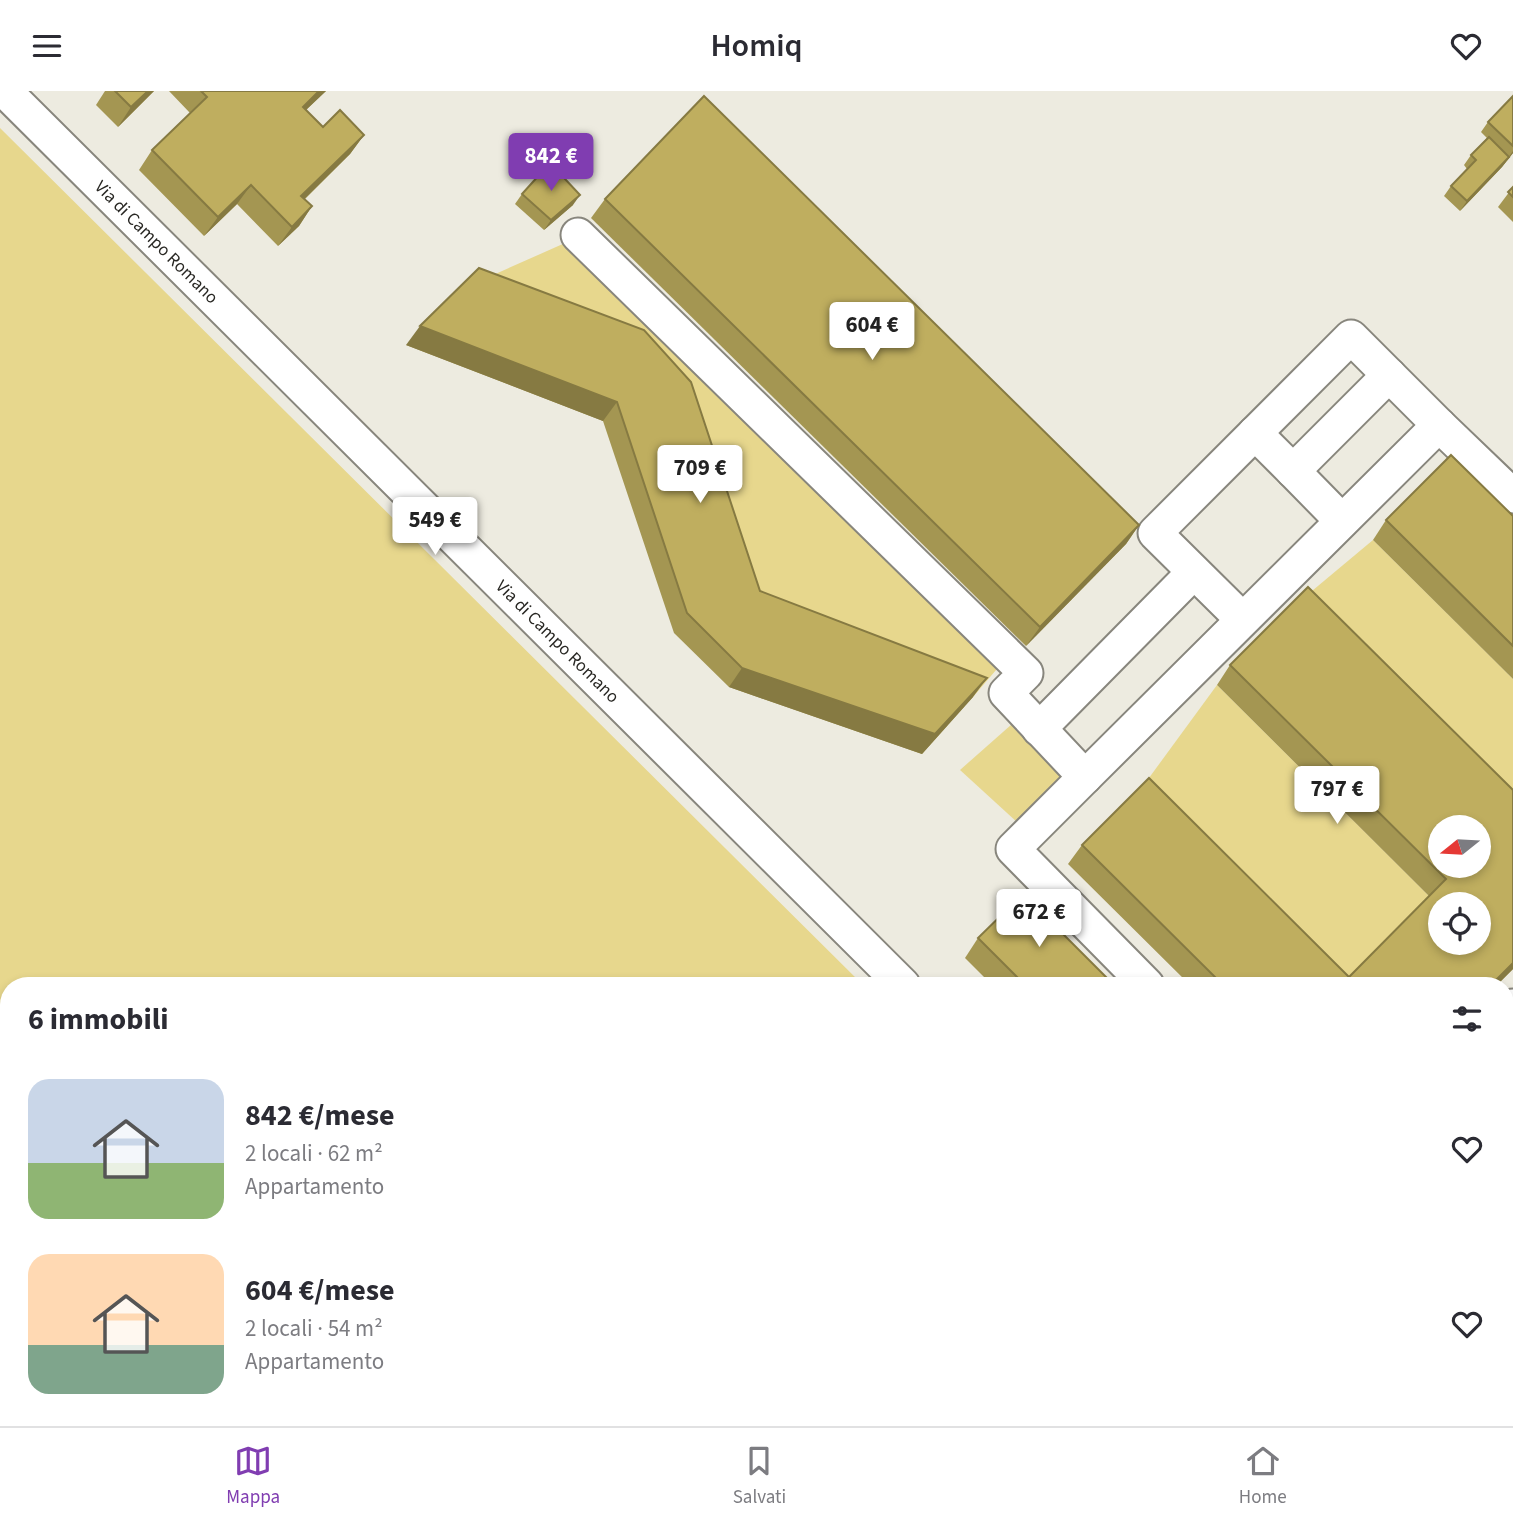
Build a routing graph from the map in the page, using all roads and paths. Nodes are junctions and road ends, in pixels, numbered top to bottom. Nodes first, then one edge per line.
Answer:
1 (5, 91) edge
2 (578, 235) dead end
3 (1389, 375) junction
4 (1438, 425) junction
5 (1255, 433) junction
6 (1293, 471) junction
7 (1513, 496) edge
8 (1342, 521) junction
9 (1194, 572) junction
10 (1243, 620) junction
11 (1040, 729) junction
12 (1085, 777) junction
13 (895, 977) edge
14 (1139, 977) edge

1 - 13 street, Via di Campo Romano
2 - 11 street
3 - 4 street
3 - 5 street
3 - 6 street
4 - 7 street
4 - 8 street
5 - 6 street
5 - 9 street
6 - 8 street
8 - 10 street
9 - 10 street
9 - 11 street
10 - 12 street
11 - 12 street
12 - 14 street

